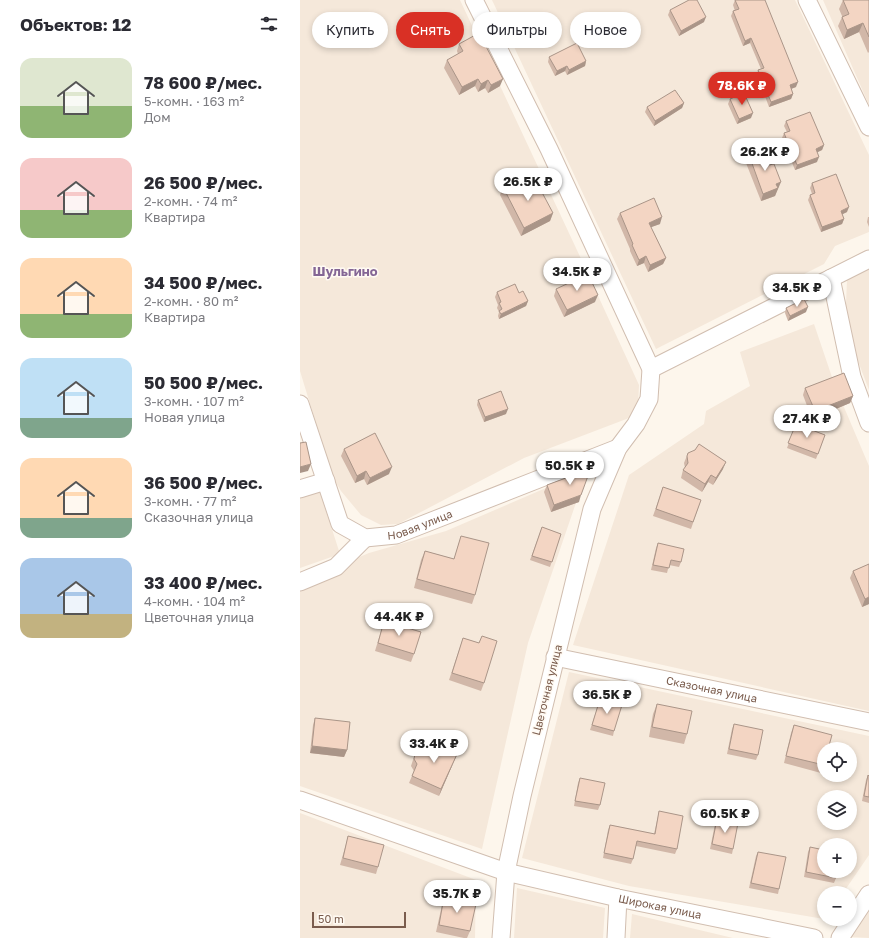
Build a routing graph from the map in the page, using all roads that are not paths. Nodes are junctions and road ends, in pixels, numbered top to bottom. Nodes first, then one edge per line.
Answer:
1 (474, 0) edge
2 (807, 0) edge
3 (869, 127) edge
4 (869, 259) edge
5 (831, 278) junction
6 (651, 369) junction
7 (300, 404) edge
8 (869, 423) edge
9 (618, 448) junction
10 (326, 481) junction
11 (300, 489) edge
12 (365, 538) junction
13 (300, 582) edge
14 (555, 656) junction
15 (869, 722) edge
16 (300, 800) edge
17 (506, 872) junction
18 (869, 894) edge
19 (618, 898) junction
20 (501, 938) edge
21 (616, 938) edge
22 (814, 938) edge
23 (840, 938) edge

1 - 6 street
2 - 3 street
4 - 5 street
5 - 6 street
5 - 8 street
6 - 9 street, Цветочная улица
7 - 10 street
9 - 12 street, Новая улица
9 - 14 street, Цветочная улица
10 - 11 street
10 - 12 street
12 - 13 street
14 - 15 street, Сказочная улица
14 - 17 street, Цветочная улица
16 - 17 street, Широкая улица
17 - 19 street, Широкая улица
17 - 20 street, Цветочная улица
18 - 23 street
19 - 21 street
19 - 22 street, Широкая улица

